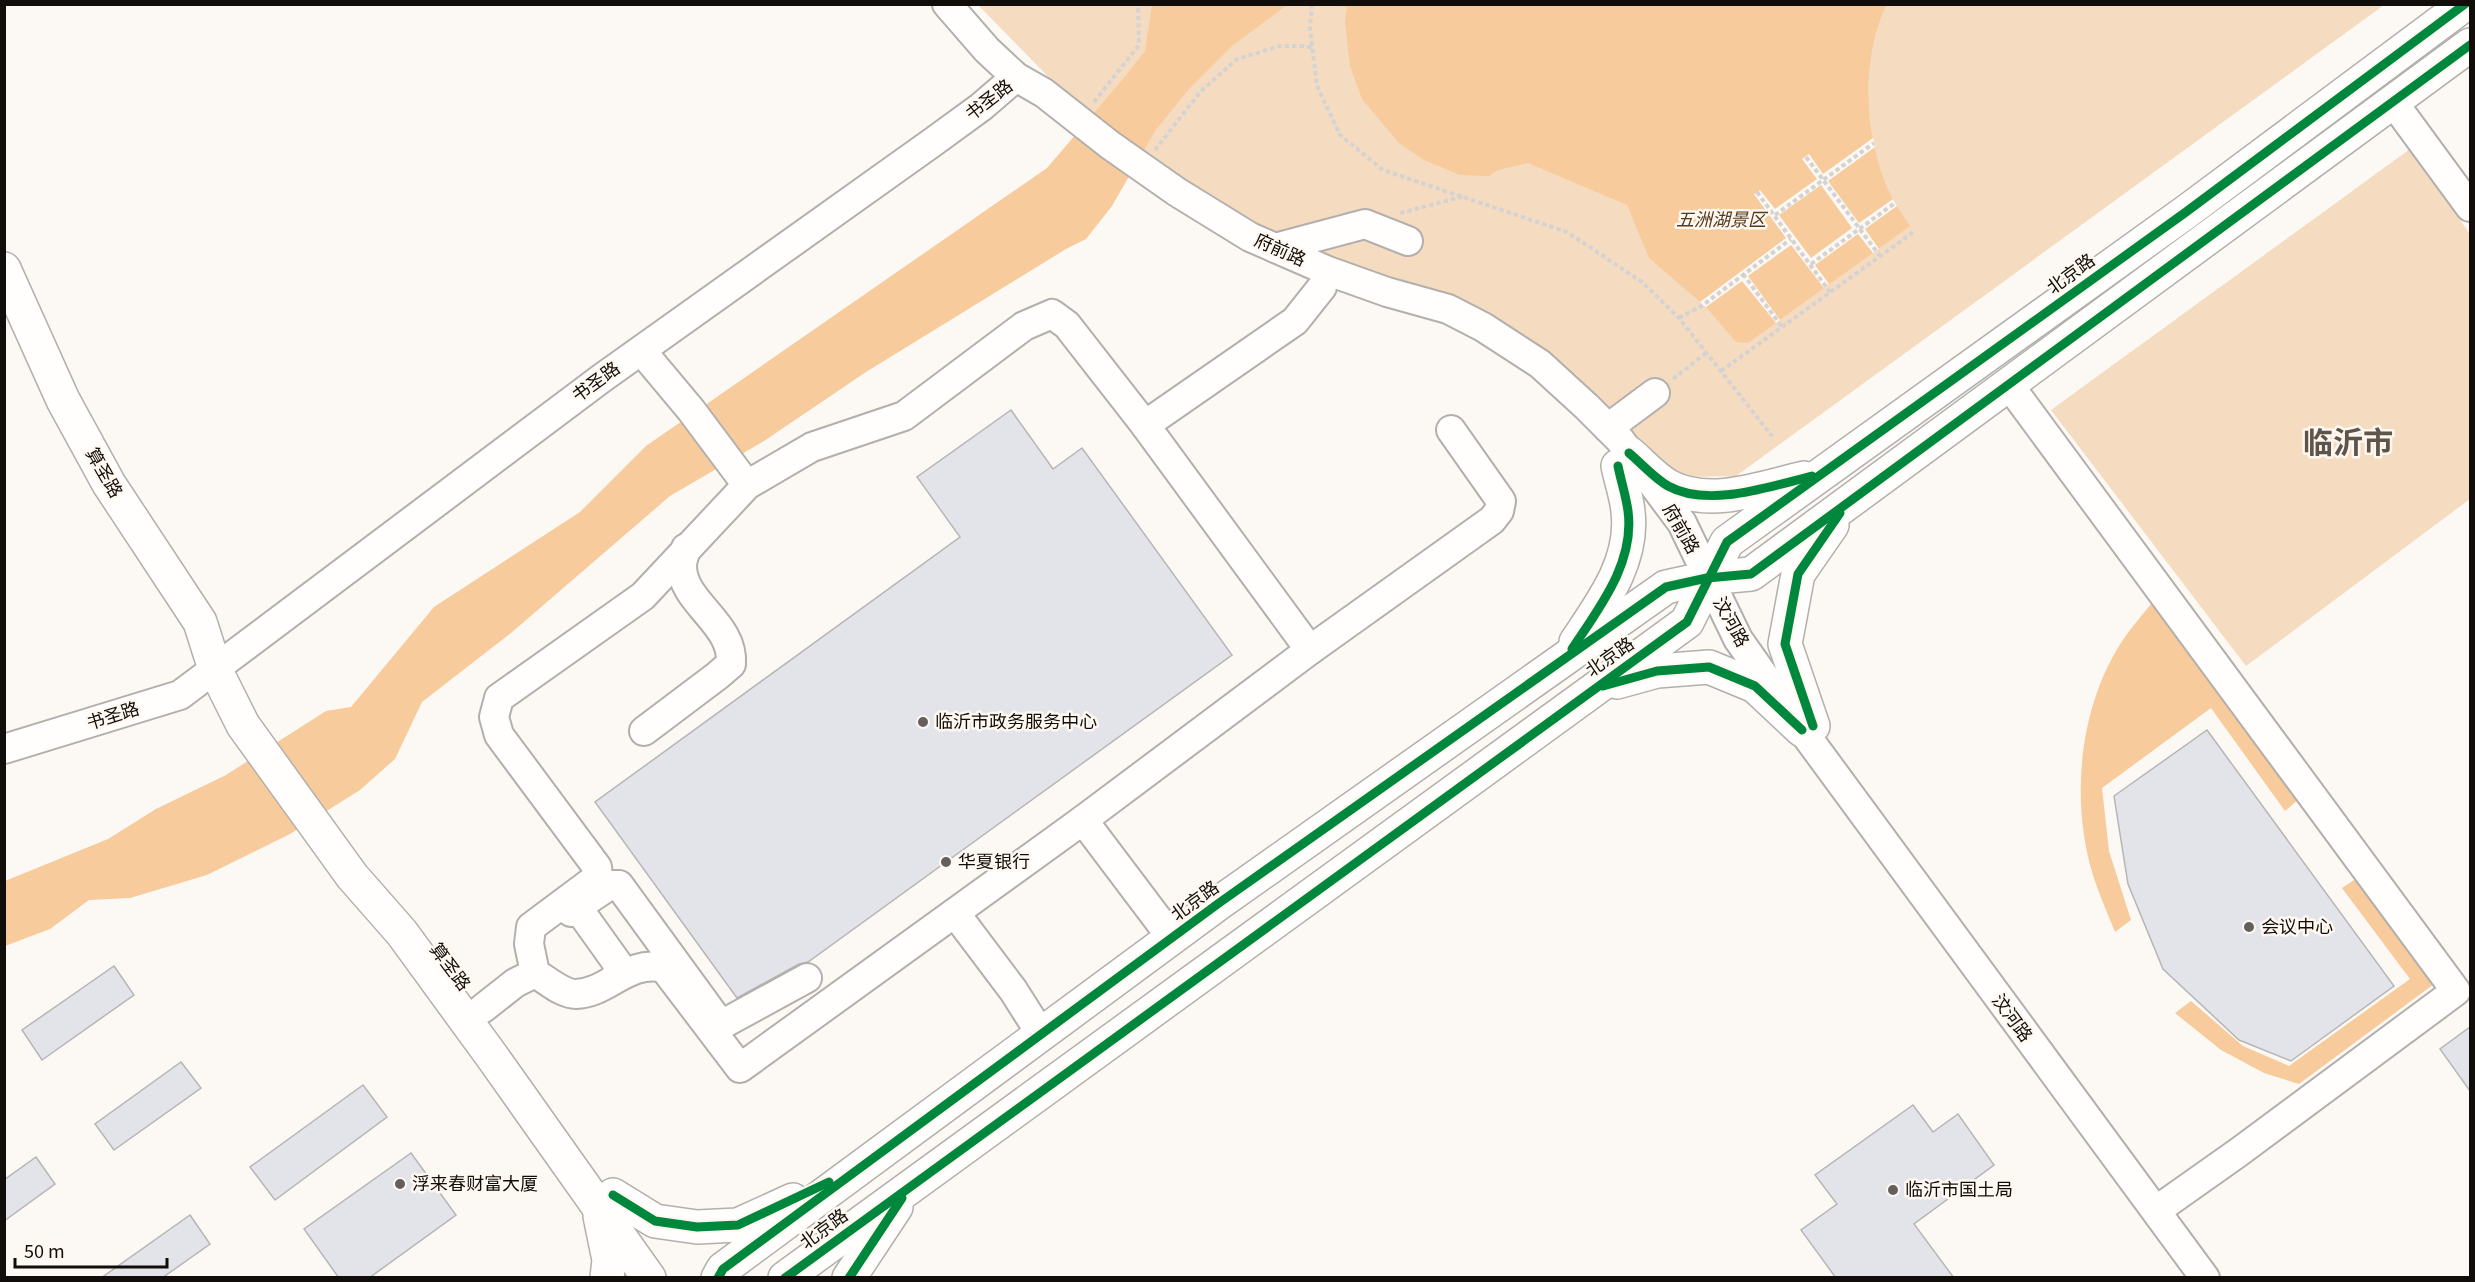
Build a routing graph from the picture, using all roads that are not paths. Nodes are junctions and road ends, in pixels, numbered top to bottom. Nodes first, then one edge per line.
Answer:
1 (947, 4) edge
2 (969, 4) edge
3 (2465, 4) edge
4 (2470, 45) edge
5 (1016, 77) junction
6 (2393, 102) junction
7 (1172, 200) junction
8 (2470, 207) edge
9 (1408, 241) dead end
10 (1275, 248) junction
11 (4, 269) edge
12 (1322, 287) junction
13 (4, 316) edge
14 (650, 361) junction
15 (2009, 385) junction
16 (1655, 393) road end
17 (1145, 425) junction
18 (1608, 428) junction
19 (1451, 430) dead end
20 (1624, 459) junction
21 (1820, 474) junction
22 (743, 480) junction
23 (1846, 504) junction
24 (686, 548) junction
25 (1707, 578) junction
26 (1310, 650) junction
27 (1566, 657) junction
28 (215, 669) junction
29 (1592, 690) junction
30 (1807, 728) junction
31 (644, 731) dead end
32 (4, 735) edge
33 (4, 749) edge
34 (1083, 819) junction
35 (359, 870) junction
36 (571, 912) junction
37 (955, 913) junction
38 (1172, 938) junction
39 (528, 944) junction
40 (535, 973) junction
41 (615, 977) junction
42 (482, 1009) junction
43 (1041, 1034) junction
44 (718, 1040) junction
45 (869, 1161) junction
46 (908, 1188) junction
47 (606, 1200) junction
48 (2164, 1204) junction
49 (607, 1278) edge
50 (649, 1278) edge
51 (669, 1278) edge
52 (718, 1278) edge
53 (785, 1278) edge
54 (849, 1278) edge
55 (2205, 1278) edge
56 (2219, 1278) edge

1 - 5 street, 府前路
2 - 5 street, 府前路
3 - 21 main road, 北京路
4 - 6 main road, 北京路
5 - 7 street, 府前路
5 - 14 street, 书圣路
5 - 28 street, 书圣路
6 - 8 street
6 - 15 main road, 北京路
7 - 10 street, 府前路
7 - 12 street, 府前路
9 - 10 street
10 - 18 street, 府前路
11 - 28 main road, 算圣路
12 - 17 street
12 - 20 street, 府前路
13 - 28 main road, 算圣路
14 - 22 street
14 - 28 street, 书圣路
15 - 23 main road, 北京路
15 - 48 street
16 - 18 street
17 - 22 street
17 - 26 street
18 - 20 street, 府前路
19 - 26 street
20 - 21 main road
20 - 25 street, 府前路
20 - 27 main road
21 - 25 main road, 北京路
22 - 24 street
23 - 25 main road, 北京路
23 - 30 main road
24 - 31 street
24 - 39 street
25 - 27 main road, 北京路
25 - 29 main road, 北京路
25 - 30 street, 汶河路
26 - 34 street
27 - 38 main road, 北京路
28 - 32 street, 书圣路
28 - 33 street, 书圣路
28 - 35 main road, 算圣路
29 - 30 main road
29 - 46 main road, 北京路
30 - 48 street, 汶河路
30 - 55 street, 汶河路
34 - 37 street
34 - 38 street
35 - 42 main road, 算圣路
35 - 47 main road, 算圣路
36 - 39 street
36 - 41 street
36 - 44 street
37 - 43 street
37 - 44 street
38 - 43 main road, 北京路
39 - 40 street
40 - 41 street
40 - 42 street
41 - 44 street
42 - 47 main road, 算圣路
43 - 45 main road, 北京路
45 - 47 main road
45 - 52 main road, 北京路
46 - 53 main road, 北京路
46 - 54 main road
47 - 49 main road
47 - 50 main road, 算圣路
47 - 51 main road, 算圣路
48 - 56 street, 汶河路

